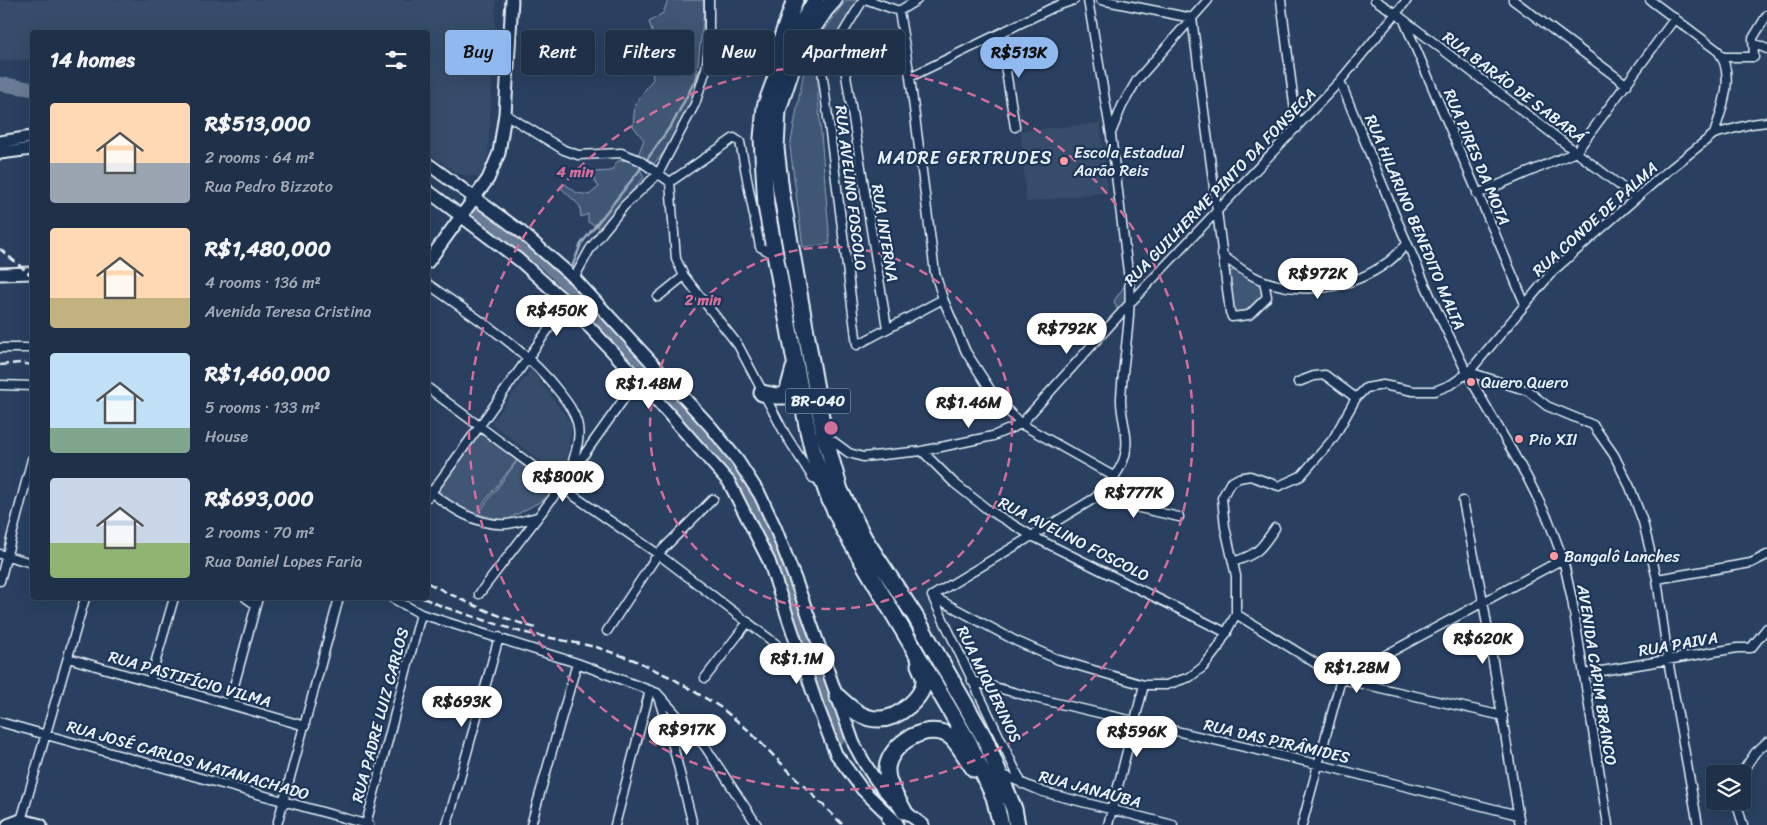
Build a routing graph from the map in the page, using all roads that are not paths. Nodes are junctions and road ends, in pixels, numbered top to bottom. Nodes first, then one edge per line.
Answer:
1 (512, 0) edge
2 (709, 0) edge
3 (796, 0) edge
4 (816, 0) edge
5 (834, 0) edge
6 (863, 0) edge
7 (868, 0) edge
8 (916, 0) edge
9 (1074, 0) edge
10 (1088, 0) edge
11 (1102, 0) edge
12 (1208, 0) edge
13 (1281, 0) edge
14 (1374, 0) edge
15 (1407, 0) edge
16 (1513, 0) edge
17 (1650, 0) edge
18 (899, 11) junction
19 (1396, 13) junction
20 (1767, 15) edge
21 (1192, 18) junction
22 (1675, 18) junction
23 (1405, 21) junction
24 (845, 30) edge
25 (1000, 34) junction
26 (1754, 41) junction
27 (1767, 49) edge
28 (1722, 57) junction
29 (823, 75) edge
30 (846, 75) edge
31 (910, 77) junction
32 (1340, 81) junction
33 (1627, 85) junction
34 (766, 107) junction
35 (505, 114) junction
36 (1767, 122) edge
37 (1015, 127) dead end
38 (1297, 128) junction
39 (1111, 134) junction
40 (1714, 134) junction
41 (30, 137) edge
42 (0, 142) edge
43 (30, 149) edge
44 (1576, 152) junction
45 (0, 153) edge
46 (430, 165) edge
47 (658, 174) junction
48 (670, 182) junction
49 (430, 192) edge
50 (1477, 194) junction
51 (475, 197) junction
52 (1636, 198) junction
53 (1218, 210) junction
54 (462, 216) junction
55 (1407, 244) junction
56 (1222, 255) junction
57 (777, 256) junction
58 (430, 259) edge
59 (30, 272) edge
60 (0, 274) edge
61 (684, 276) junction
62 (574, 278) junction
63 (1264, 281) junction
64 (430, 285) edge
65 (658, 297) dead end
66 (943, 299) junction
67 (1130, 302) junction
68 (567, 303) junction
69 (1525, 304) junction
70 (887, 328) junction
71 (0, 348) edge
72 (30, 348) edge
73 (528, 357) junction
74 (795, 359) junction
75 (1468, 373) junction
76 (638, 379) junction
77 (1298, 382) dead end
78 (0, 385) edge
79 (30, 386) edge
80 (430, 390) edge
81 (762, 393) junction
82 (1356, 398) junction
83 (1021, 424) junction
84 (480, 427) junction
85 (824, 434) junction
86 (922, 451) junction
87 (30, 466) edge
88 (569, 475) junction
89 (1115, 477) junction
90 (823, 481) junction
91 (561, 487) junction
92 (430, 492) edge
93 (430, 494) edge
94 (758, 496) junction
95 (713, 498) dead end
96 (1095, 498) junction
97 (1463, 501) dead end
98 (744, 507) junction
99 (538, 517) junction
100 (1179, 517) dead end
101 (1275, 528) dead end
102 (1032, 536) junction
103 (658, 554) junction
104 (4, 555) edge
105 (1767, 555) edge
106 (1564, 559) junction
107 (30, 562) edge
108 (1233, 562) junction
109 (1657, 579) junction
110 (0, 581) edge
111 (479, 594) dead end
112 (932, 596) junction
113 (84, 600) edge
114 (173, 600) edge
115 (338, 600) edge
116 (396, 600) edge
117 (257, 601) edge
118 (1483, 601) junction
119 (421, 614) junction
120 (1236, 614) junction
121 (748, 622) junction
122 (1767, 628) edge
123 (606, 631) dead end
124 (1227, 633) junction
125 (499, 637) junction
126 (908, 638) junction
127 (776, 644) dead end
128 (68, 658) junction
129 (1668, 660) junction
130 (577, 663) junction
131 (1584, 674) junction
132 (705, 678) dead end
133 (1341, 679) junction
134 (150, 681) junction
135 (972, 681) junction
136 (1144, 685) junction
137 (654, 692) junction
138 (837, 696) junction
139 (229, 704) junction
140 (1502, 716) junction
141 (1134, 721) junction
142 (0, 722) edge
143 (305, 726) junction
144 (46, 734) junction
145 (1767, 742) edge
146 (1317, 764) junction
147 (1747, 765) edge
148 (1001, 774) junction
149 (1022, 784) junction
150 (994, 797) junction
151 (284, 801) junction
152 (1112, 809) junction
153 (1739, 810) edge
154 (1518, 815) junction
155 (896, 820) edge
156 (20, 822) edge
157 (8, 825) edge
158 (41, 825) edge
159 (277, 825) edge
160 (367, 825) edge
161 (446, 825) edge
162 (531, 825) edge
163 (615, 825) edge
164 (693, 825) edge
165 (757, 825) edge
166 (923, 825) edge
167 (1002, 825) edge
168 (1017, 825) edge
169 (1108, 825) edge
170 (1173, 825) edge
171 (1302, 825) edge
172 (1520, 825) edge
173 (1608, 825) edge
174 (1698, 825) edge
175 (1743, 825) edge

1 - 35 main road
2 - 47 street
3 - 34 highway
4 - 34 highway, BR-040
5 - 85 highway, BR-040
6 - 24 street
7 - 18 street
8 - 18 street
9 - 25 street
10 - 39 street
11 - 21 street
12 - 21 street
13 - 38 street
14 - 19 street, RUA BARÃO DE SABARÁ
15 - 19 street, RUA GUILHERME PINTO DA FONSECA
16 - 33 street
17 - 22 street
18 - 31 street
19 - 23 street, RUA BARÃO DE SABARÁ
19 - 32 street, RUA GUILHERME PINTO DA FONSECA
20 - 26 street
21 - 39 street
21 - 53 street
22 - 28 street
22 - 33 street
23 - 44 street, RUA BARÃO DE SABARÁ
23 - 50 street, RUA PIRES DA MOTA
25 - 31 street
25 - 37 street
26 - 27 street
26 - 28 street
28 - 40 street
29 - 70 street, RUA AVELINO FOSCOLO
30 - 70 street, RUA INTERNA
31 - 66 street
32 - 38 street, RUA GUILHERME PINTO DA FONSECA
32 - 55 street, RUA HILARINO BENEDITO MALTA
33 - 44 street
34 - 57 highway, BR-040
35 - 47 street
35 - 51 main road
36 - 40 street, RUA CONDE DE PALMA
38 - 53 street, RUA GUILHERME PINTO DA FONSECA
39 - 67 street
40 - 52 street, RUA CONDE DE PALMA
41 - 42 main road
43 - 45 main road
44 - 50 street
44 - 52 street, RUA BARÃO DE SABARÁ
46 - 51 main road
47 - 48 street
47 - 62 street
48 - 57 street
48 - 61 street
49 - 54 main road
50 - 69 street, RUA PIRES DA MOTA
51 - 54 main road
51 - 62 main road
52 - 69 street, RUA CONDE DE PALMA
53 - 56 street
53 - 67 street, RUA GUILHERME PINTO DA FONSECA
54 - 58 main road
54 - 68 main road
55 - 63 street
55 - 75 street, RUA HILARINO BENEDITO MALTA
56 - 63 street
56 - 63 street
57 - 74 highway, BR-040
59 - 60 main road
61 - 65 street
61 - 81 street
62 - 94 main road
64 - 73 street
66 - 70 street
66 - 83 street
67 - 83 street, RUA GUILHERME PINTO DA FONSECA
67 - 89 street
68 - 73 street
68 - 76 main road
69 - 75 street, RUA CONDE DE PALMA
71 - 72 street
73 - 84 street
73 - 88 street
74 - 81 highway
74 - 90 highway, BR-040
75 - 82 street, RUA CONDE DE PALMA
75 - 106 street, AVENIDA CAPIM BRANCO
75 - 109 street
76 - 88 street
76 - 98 main road
77 - 82 street
78 - 79 street
80 - 84 street
81 - 90 street
82 - 108 street
83 - 86 street, RUA GUILHERME PINTO DA FONSECA
83 - 89 street
84 - 91 street
84 - 92 street
85 - 86 street, RUA GUILHERME PINTO DA FONSECA
85 - 148 highway, BR-040
86 - 102 street, RUA AVELINO FOSCOLO
87 - 104 street
88 - 91 street
89 - 96 street
90 - 126 highway, BR-040
91 - 99 street
91 - 103 street
93 - 99 street
94 - 98 main road
94 - 138 main road
95 - 103 street
96 - 100 street
96 - 102 street
97 - 118 street
98 - 155 main road
99 - 111 street
101 - 108 street
102 - 112 street
102 - 124 street, RUA AVELINO FOSCOLO
103 - 121 street
103 - 123 street
104 - 107 street
104 - 110 street
105 - 109 street
106 - 118 street
106 - 131 street, AVENIDA CAPIM BRANCO
108 - 120 street
109 - 129 street
112 - 135 street, RUA MIQUERINOS
112 - 136 street
113 - 128 street
114 - 134 street
115 - 143 street
116 - 119 street
117 - 139 street
118 - 133 street
118 - 140 street
119 - 125 street
119 - 160 street, RUA PADRE LUIZ CARLOS
120 - 124 street
120 - 133 street
121 - 127 street
121 - 132 street
122 - 129 street, RUA PAIVA
124 - 136 street
125 - 130 street
125 - 161 street
126 - 138 highway
126 - 150 highway, BR-040
128 - 134 street, RUA PASTIFÍCIO VILMA
128 - 144 street
129 - 131 street, RUA PAIVA
129 - 174 street
130 - 137 street
130 - 162 street
131 - 173 street, AVENIDA CAPIM BRANCO
133 - 140 street
133 - 146 street
134 - 139 street, RUA PASTIFÍCIO VILMA
135 - 141 street, RUA DAS PIRÂMIDES
135 - 149 street, RUA MIQUERINOS
136 - 141 street
137 - 163 street
137 - 164 street
137 - 165 street
138 - 155 main road
139 - 143 street, RUA PASTIFÍCIO VILMA
140 - 154 street
141 - 146 street, RUA DAS PIRÂMIDES
141 - 152 street
142 - 144 street, RUA JOSÉ CARLOS MATAMACHADO
143 - 151 street
144 - 151 street, RUA JOSÉ CARLOS MATAMACHADO
144 - 156 street
145 - 147 street
146 - 154 street, RUA DAS PIRÂMIDES
146 - 171 street
148 - 149 street, RUA JANAÚBA
148 - 168 highway, BR-040
149 - 152 street, RUA JANAÚBA
150 - 155 highway
150 - 167 highway, BR-040
151 - 159 street
151 - 160 street, RUA JOSÉ CARLOS MATAMACHADO
152 - 169 street
152 - 170 street, RUA JANAÚBA
153 - 175 street
154 - 172 street
155 - 166 main road
156 - 157 main road
156 - 158 main road

